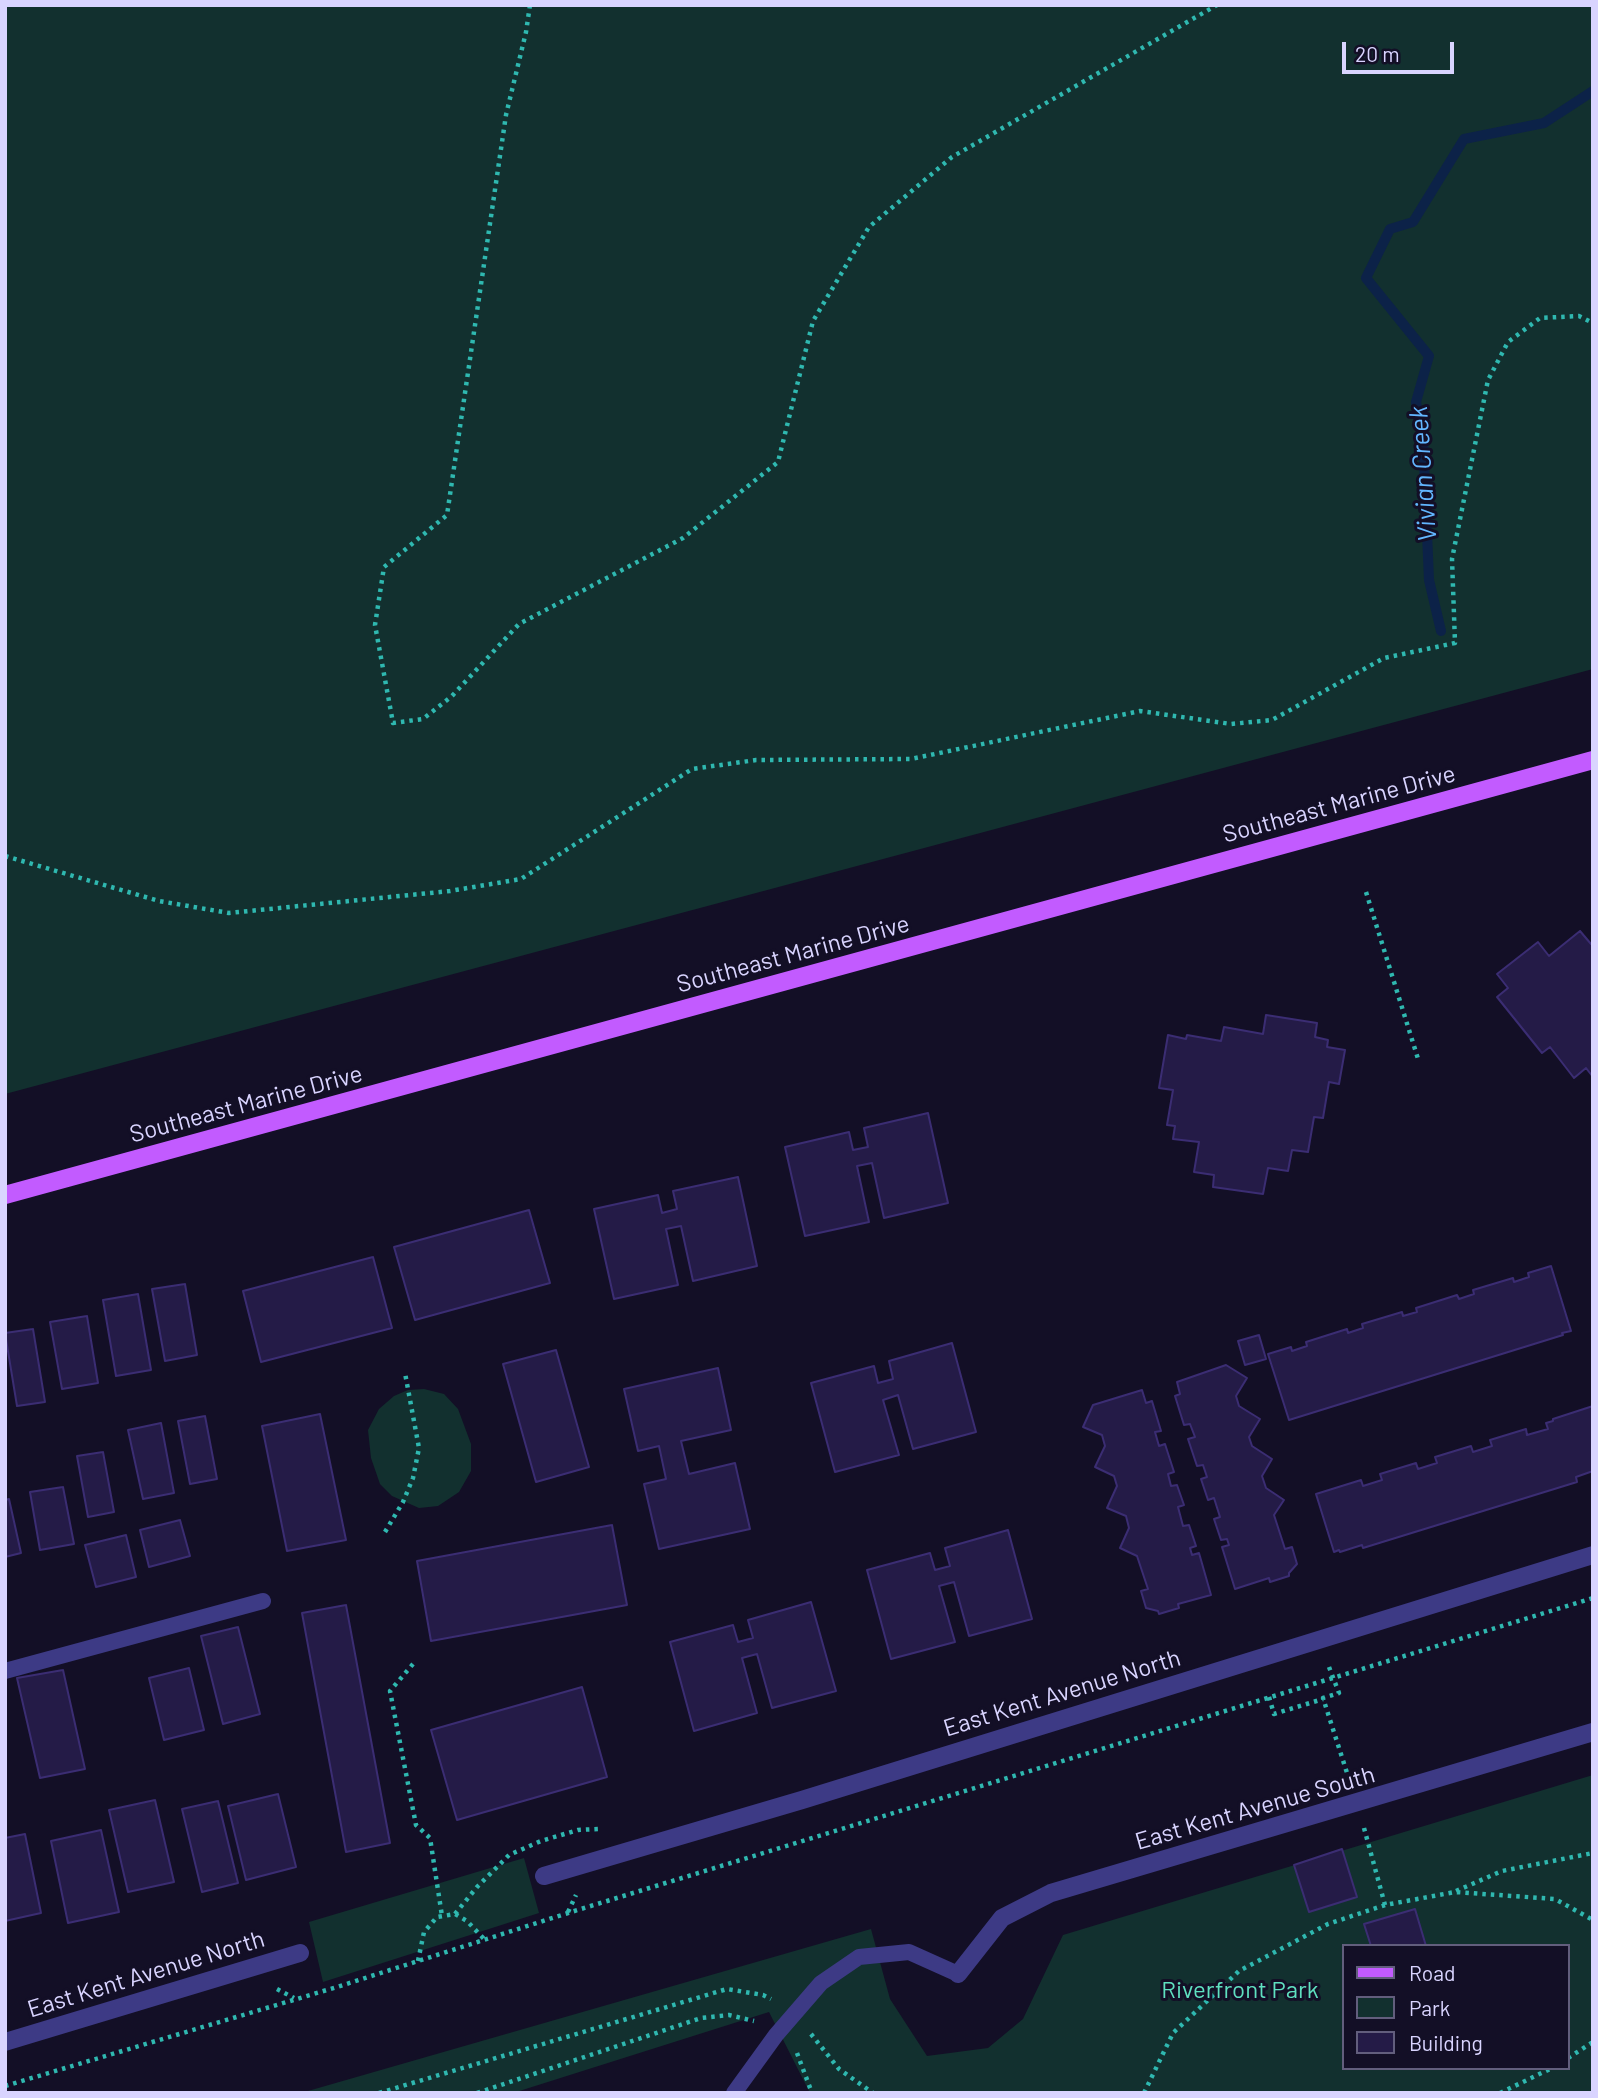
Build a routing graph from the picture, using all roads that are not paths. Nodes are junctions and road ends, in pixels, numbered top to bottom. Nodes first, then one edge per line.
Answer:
1 (1593, 761) edge
2 (5, 1195) edge
3 (1593, 1555) edge
4 (263, 1601) dead end
5 (5, 1671) edge
6 (1593, 1732) edge
7 (544, 1875) dead end
8 (300, 1953) dead end
9 (958, 1974) joint
10 (5, 2042) edge
11 (734, 2093) edge

1 - 2 main road, Southeast Marine Drive
3 - 7 street, East Kent Avenue North
4 - 5 lane
6 - 9 street, East Kent Avenue South
8 - 10 street, East Kent Avenue North
9 - 11 lane

